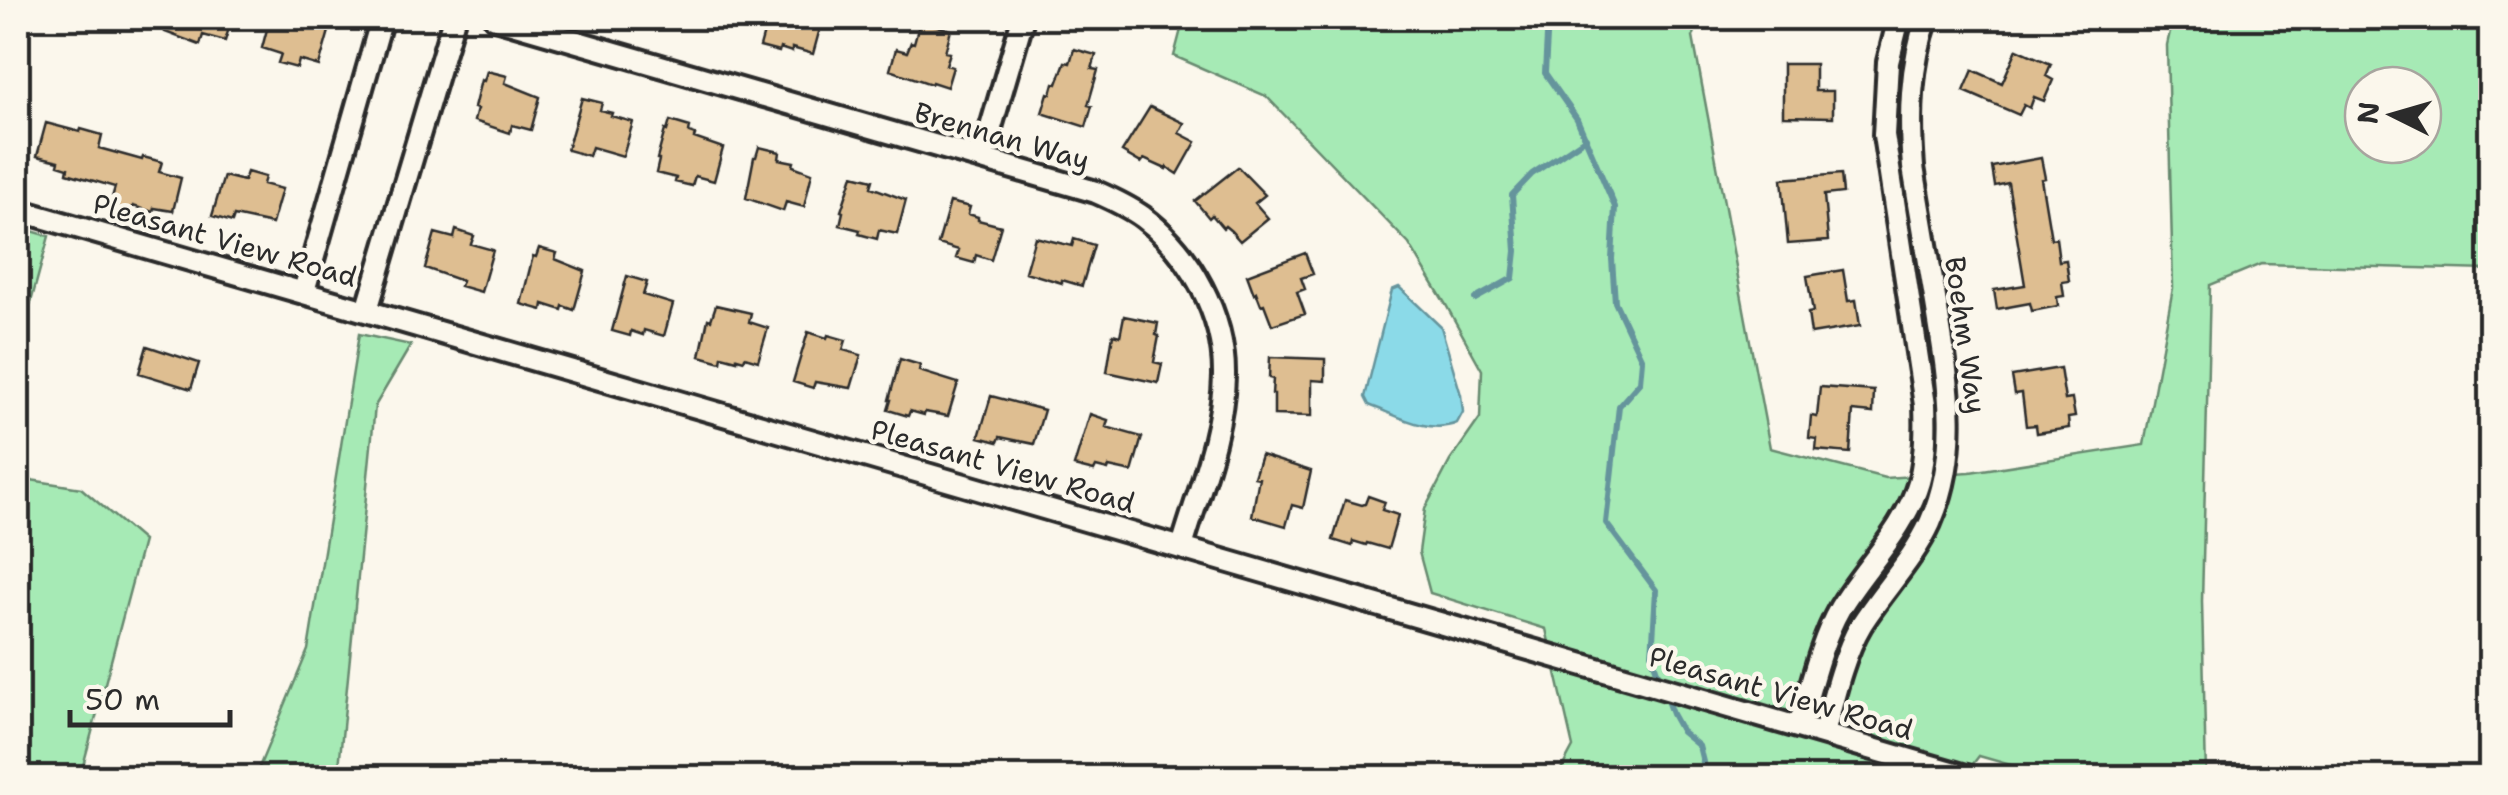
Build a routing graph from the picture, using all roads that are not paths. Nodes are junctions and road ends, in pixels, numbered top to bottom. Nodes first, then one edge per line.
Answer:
1 (382, 18) edge
2 (454, 18) edge
3 (495, 18) edge
4 (1023, 18) edge
5 (1899, 18) edge
6 (1926, 18) edge
7 (1911, 144) junction
8 (1886, 152) junction
9 (982, 158) junction
10 (18, 210) edge
11 (304, 291) junction
12 (367, 310) junction
13 (1903, 518) junction
14 (1925, 531) junction
15 (1182, 547) junction
16 (1800, 726) junction
17 (1824, 734) junction
18 (1973, 778) edge

1 - 11 street
2 - 12 street
3 - 9 street, Brennan Way
4 - 9 street
5 - 8 street, Boehm Way
6 - 7 street, Boehm Way
7 - 8 street
7 - 14 street, Boehm Way
8 - 13 street, Boehm Way
9 - 15 street, Brennan Way
10 - 11 street, Pleasant View Road
11 - 12 street, Pleasant View Road
12 - 15 street, Pleasant View Road
13 - 14 street
13 - 16 street, Boehm Way
14 - 17 street, Boehm Way
15 - 16 street, Pleasant View Road
16 - 17 street, Pleasant View Road
17 - 18 street, Pleasant View Road

